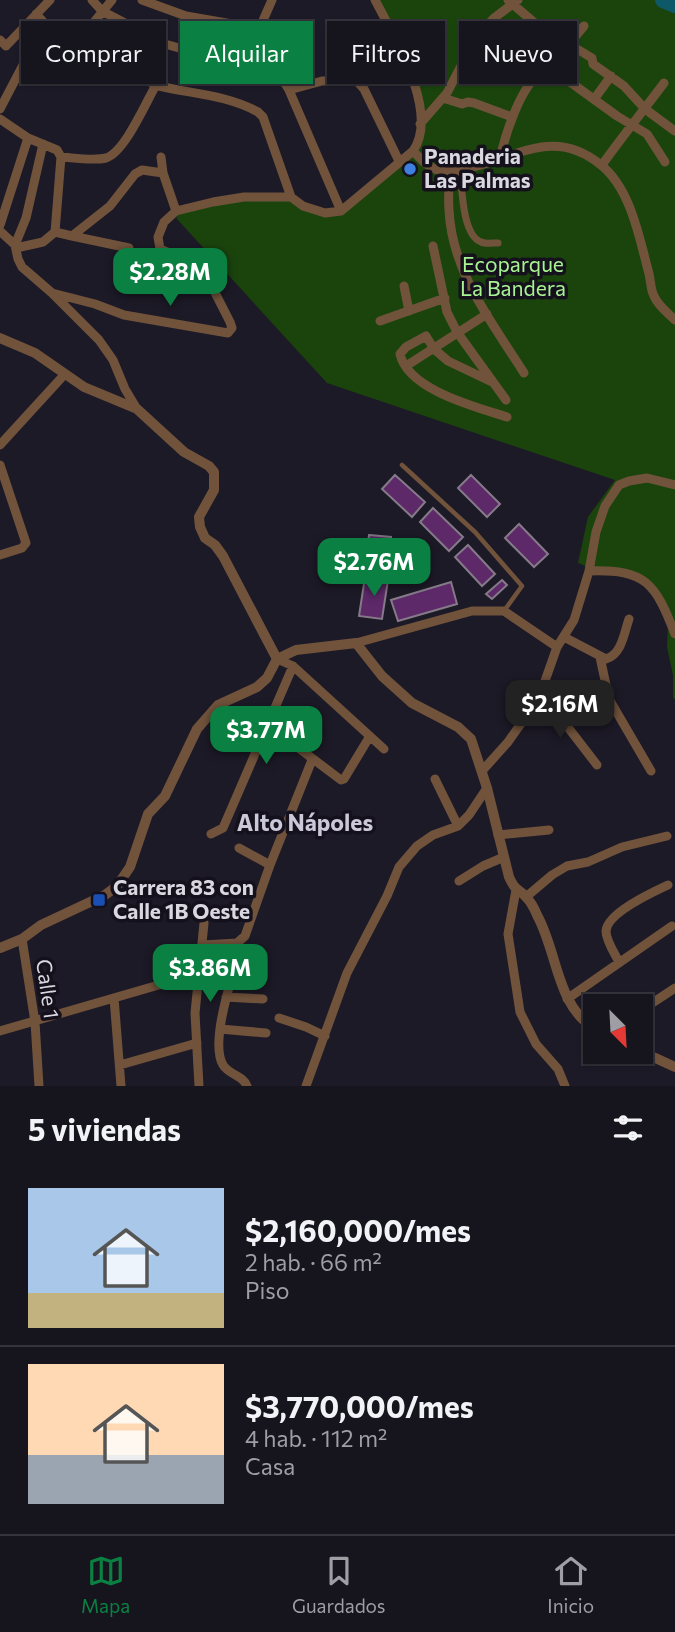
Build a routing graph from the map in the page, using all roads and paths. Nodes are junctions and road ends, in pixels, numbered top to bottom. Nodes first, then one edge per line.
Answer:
1 (50, 0) edge
2 (92, 0) edge
3 (112, 0) edge
4 (142, 0) edge
5 (272, 0) edge
6 (375, 0) edge
7 (512, 1) edge
8 (102, 11) junction
9 (36, 14) junction
10 (42, 21) edge
11 (94, 21) edge
12 (215, 21) edge
13 (264, 21) edge
14 (533, 21) edge
15 (584, 26) dead end
16 (577, 34) edge
17 (0, 40) edge
18 (180, 48) edge
19 (577, 49) edge
20 (21, 69) edge
21 (611, 76) junction
22 (664, 83) dead end
23 (285, 84) edge
24 (156, 85) joint
25 (289, 90) junction
26 (443, 98) junction
27 (595, 98) junction
28 (0, 109) edge
29 (645, 109) junction
30 (512, 117) junction
31 (0, 119) edge
32 (420, 124) junction
33 (631, 124) junction
34 (675, 131) edge
35 (28, 138) junction
36 (43, 144) junction
37 (413, 151) junction
38 (61, 157) junction
39 (162, 157) dead end
40 (500, 160) junction
41 (399, 161) junction
42 (665, 162) dead end
43 (602, 165) junction
44 (460, 170) junction
45 (450, 172) junction
46 (163, 173) junction
47 (291, 197) junction
48 (176, 211) junction
49 (341, 211) junction
50 (0, 225) edge
51 (0, 231) edge
52 (55, 232) junction
53 (72, 236) junction
54 (498, 243) dead end
55 (15, 246) junction
56 (433, 246) dead end
57 (129, 248) dead end
58 (404, 286) dead end
59 (52, 293) junction
60 (445, 298) junction
61 (409, 311) junction
62 (487, 314) junction
63 (675, 320) edge
64 (380, 321) dead end
65 (457, 332) junction
66 (0, 338) edge
67 (434, 349) junction
68 (406, 366) junction
69 (524, 373) dead end
70 (64, 375) junction
71 (492, 383) junction
72 (506, 400) dead end
73 (137, 409) junction
74 (507, 417) dead end
75 (0, 445) edge
76 (0, 465) edge
77 (402, 465) dead end
78 (675, 485) edge
79 (0, 555) edge
80 (589, 571) junction
81 (504, 611) junction
82 (628, 619) dead end
83 (675, 634) edge
84 (564, 637) junction
85 (356, 643) junction
86 (557, 647) junction
87 (600, 657) junction
88 (277, 659) junction
89 (293, 666) junction
90 (539, 698) junction
91 (268, 725) junction
92 (370, 736) junction
93 (384, 749) dead end
94 (312, 760) junction
95 (597, 765) dead end
96 (482, 771) junction
97 (651, 771) dead end
98 (435, 779) dead end
99 (487, 788) junction
100 (458, 826) junction
101 (550, 830) dead end
102 (211, 834) dead end
103 (498, 835) junction
104 (667, 836) dead end
105 (239, 848) dead end
106 (504, 857) junction
107 (270, 865) junction
108 (459, 881) dead end
109 (668, 885) dead end
110 (516, 890) junction
111 (526, 897) junction
112 (204, 923) dead end
113 (672, 926) dead end
114 (22, 939) junction
115 (203, 945) junction
116 (0, 948) edge
117 (619, 962) junction
118 (234, 969) dead end
119 (200, 973) junction
120 (675, 988) edge
121 (226, 997) junction
122 (114, 998) junction
123 (263, 999) dead end
124 (567, 999) junction
125 (653, 1002) edge
126 (279, 1018) dead end
127 (583, 1020) edge
128 (35, 1022) junction
129 (220, 1028) junction
130 (0, 1031) edge
131 (266, 1033) dead end
132 (325, 1036) junction
133 (197, 1043) junction
134 (653, 1057) edge
135 (120, 1065) junction
136 (675, 1067) edge
137 (38, 1086) edge
138 (121, 1086) edge
139 (199, 1086) edge
140 (247, 1086) edge
141 (306, 1086) edge
142 (565, 1086) edge

1 - 9 street
2 - 8 street
3 - 8 street
4 - 12 street
5 - 13 street
6 - 32 street
7 - 14 street
7 - 26 street
8 - 11 street
8 - 18 street
9 - 10 street
9 - 17 street
15 - 16 street
19 - 21 street
20 - 28 street
21 - 27 street
21 - 29 street
22 - 29 street
23 - 25 street
24 - 38 street
24 - 47 street
25 - 41 street
25 - 49 street
26 - 30 street
26 - 32 street
27 - 30 street
27 - 33 street
29 - 33 street
29 - 34 street
30 - 40 street
31 - 35 street
32 - 37 street
33 - 42 street
33 - 43 street
35 - 36 street
35 - 50 street
36 - 38 street
36 - 55 street
37 - 41 street
37 - 45 street
38 - 52 street
39 - 46 street
40 - 43 street
40 - 44 street
41 - 49 street
43 - 63 street
44 - 45 street
44 - 54 street
45 - 62 street
46 - 48 street
46 - 53 street
47 - 48 street
47 - 49 street
48 - 59 street
51 - 55 street
52 - 53 street
52 - 55 street
53 - 57 street
55 - 59 street
56 - 60 street
58 - 61 street
59 - 73 street
60 - 61 street
60 - 65 street
61 - 64 street
62 - 65 street
62 - 69 street
65 - 67 street
65 - 71 street
66 - 70 street
67 - 68 street
67 - 68 street
67 - 71 street
68 - 74 street
70 - 73 street
70 - 75 street
71 - 72 street
73 - 88 street
76 - 79 street
77 - 81 lane
78 - 80 street
80 - 83 street
80 - 84 street
81 - 85 street
81 - 86 street
82 - 87 street
84 - 86 street
84 - 87 street
85 - 88 street
85 - 96 street
86 - 90 street
87 - 97 street
88 - 89 street
88 - 114 street
89 - 91 street
89 - 92 street
90 - 95 street
90 - 96 street
91 - 94 street
91 - 102 street
92 - 93 street
92 - 94 street
94 - 107 street
96 - 99 street
98 - 100 street
99 - 100 street
99 - 103 street
100 - 132 street
101 - 103 street
103 - 106 street
104 - 111 street
105 - 107 street
106 - 108 street
106 - 110 street
107 - 115 street
109 - 117 street
110 - 111 street
110 - 142 street
111 - 124 street
112 - 115 street
113 - 117 street
114 - 116 street
114 - 128 street, Calle 1
115 - 119 street
117 - 124 street
118 - 121 street
119 - 122 street
119 - 133 street
120 - 125 street
121 - 123 street
121 - 129 street
122 - 128 street
122 - 135 street
124 - 127 street
126 - 132 street
128 - 130 street
128 - 137 street, Calle 1
129 - 131 street
129 - 140 street
132 - 141 street
133 - 135 street
133 - 139 street
134 - 136 street
135 - 138 street

